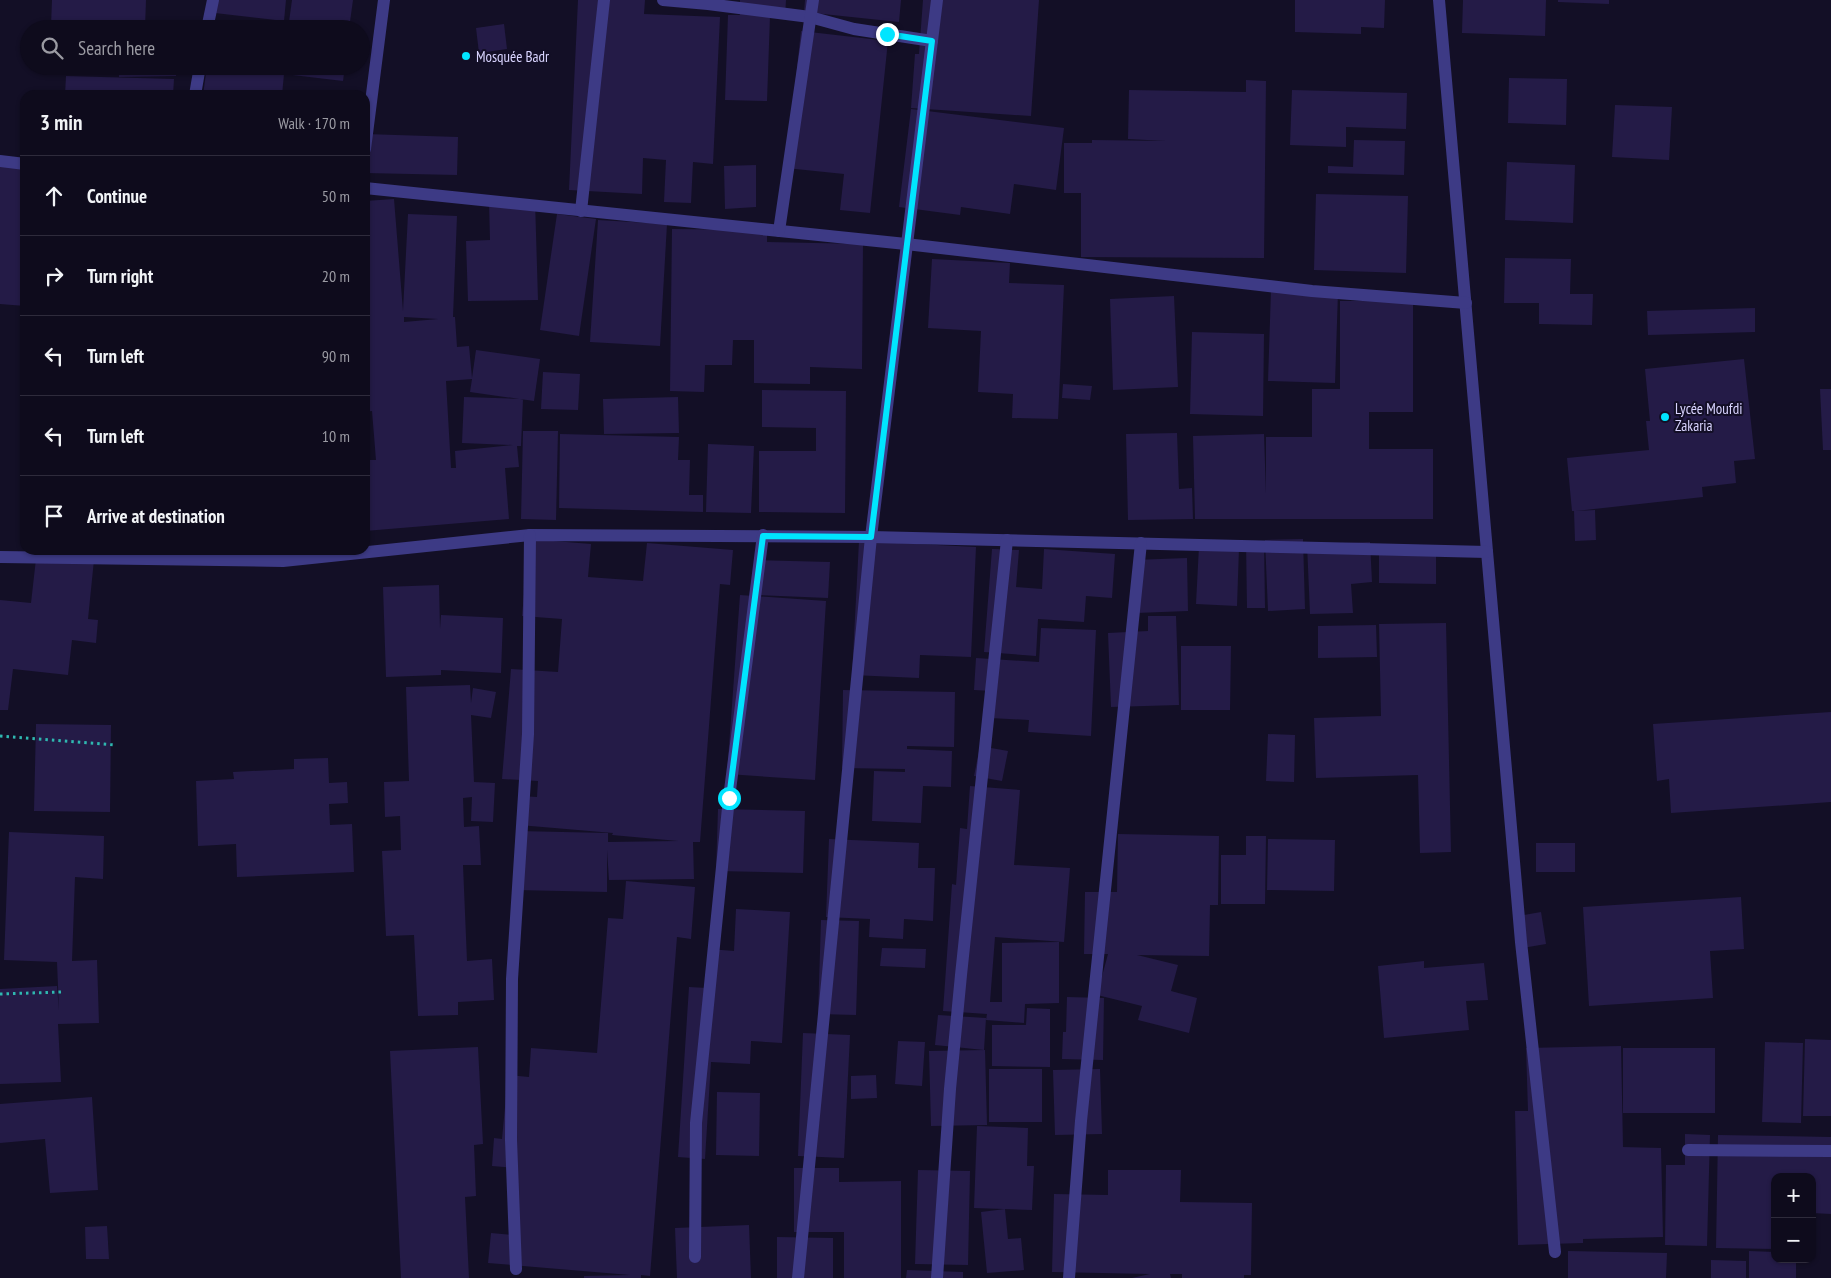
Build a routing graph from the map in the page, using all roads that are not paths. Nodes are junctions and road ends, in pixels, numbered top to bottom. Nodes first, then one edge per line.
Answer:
1 (212, 0) edge
2 (384, 0) edge
3 (604, 0) edge
4 (663, 0) edge
5 (813, 0) edge
6 (937, 0) edge
7 (1439, 0) edge
8 (810, 17) junction
9 (209, 20) edge
10 (932, 41) junction
11 (198, 75) edge
12 (196, 90) edge
13 (370, 110) edge
14 (0, 161) edge
15 (20, 163) edge
16 (370, 189) edge
17 (581, 210) junction
18 (780, 231) junction
19 (906, 244) junction
20 (1466, 303) junction
21 (530, 535) junction
22 (763, 536) junction
23 (871, 537) junction
24 (1007, 540) junction
25 (1141, 543) junction
26 (370, 549) edge
27 (1487, 552) junction
28 (84, 555) edge
29 (205, 555) edge
30 (284, 556) edge
31 (0, 557) edge
32 (1688, 1150) dead end
33 (1831, 1151) edge
34 (1555, 1252) dead end
35 (695, 1257) dead end
36 (516, 1269) dead end
37 (798, 1278) edge
38 (937, 1278) edge
39 (1069, 1278) edge

1 - 9 street
2 - 13 street
3 - 17 street
4 - 8 street
5 - 8 street
6 - 10 street
7 - 20 street
8 - 10 street
8 - 18 street
10 - 19 street
11 - 12 street
14 - 15 street
16 - 17 street
17 - 18 street
18 - 19 street
19 - 20 street
19 - 23 street
20 - 27 street
21 - 22 street
21 - 26 street
21 - 36 street
22 - 23 street
22 - 35 street
23 - 24 street
23 - 37 street
24 - 25 street
24 - 38 street
25 - 27 street
25 - 39 street
27 - 34 street
28 - 31 street
29 - 30 street
32 - 33 street

